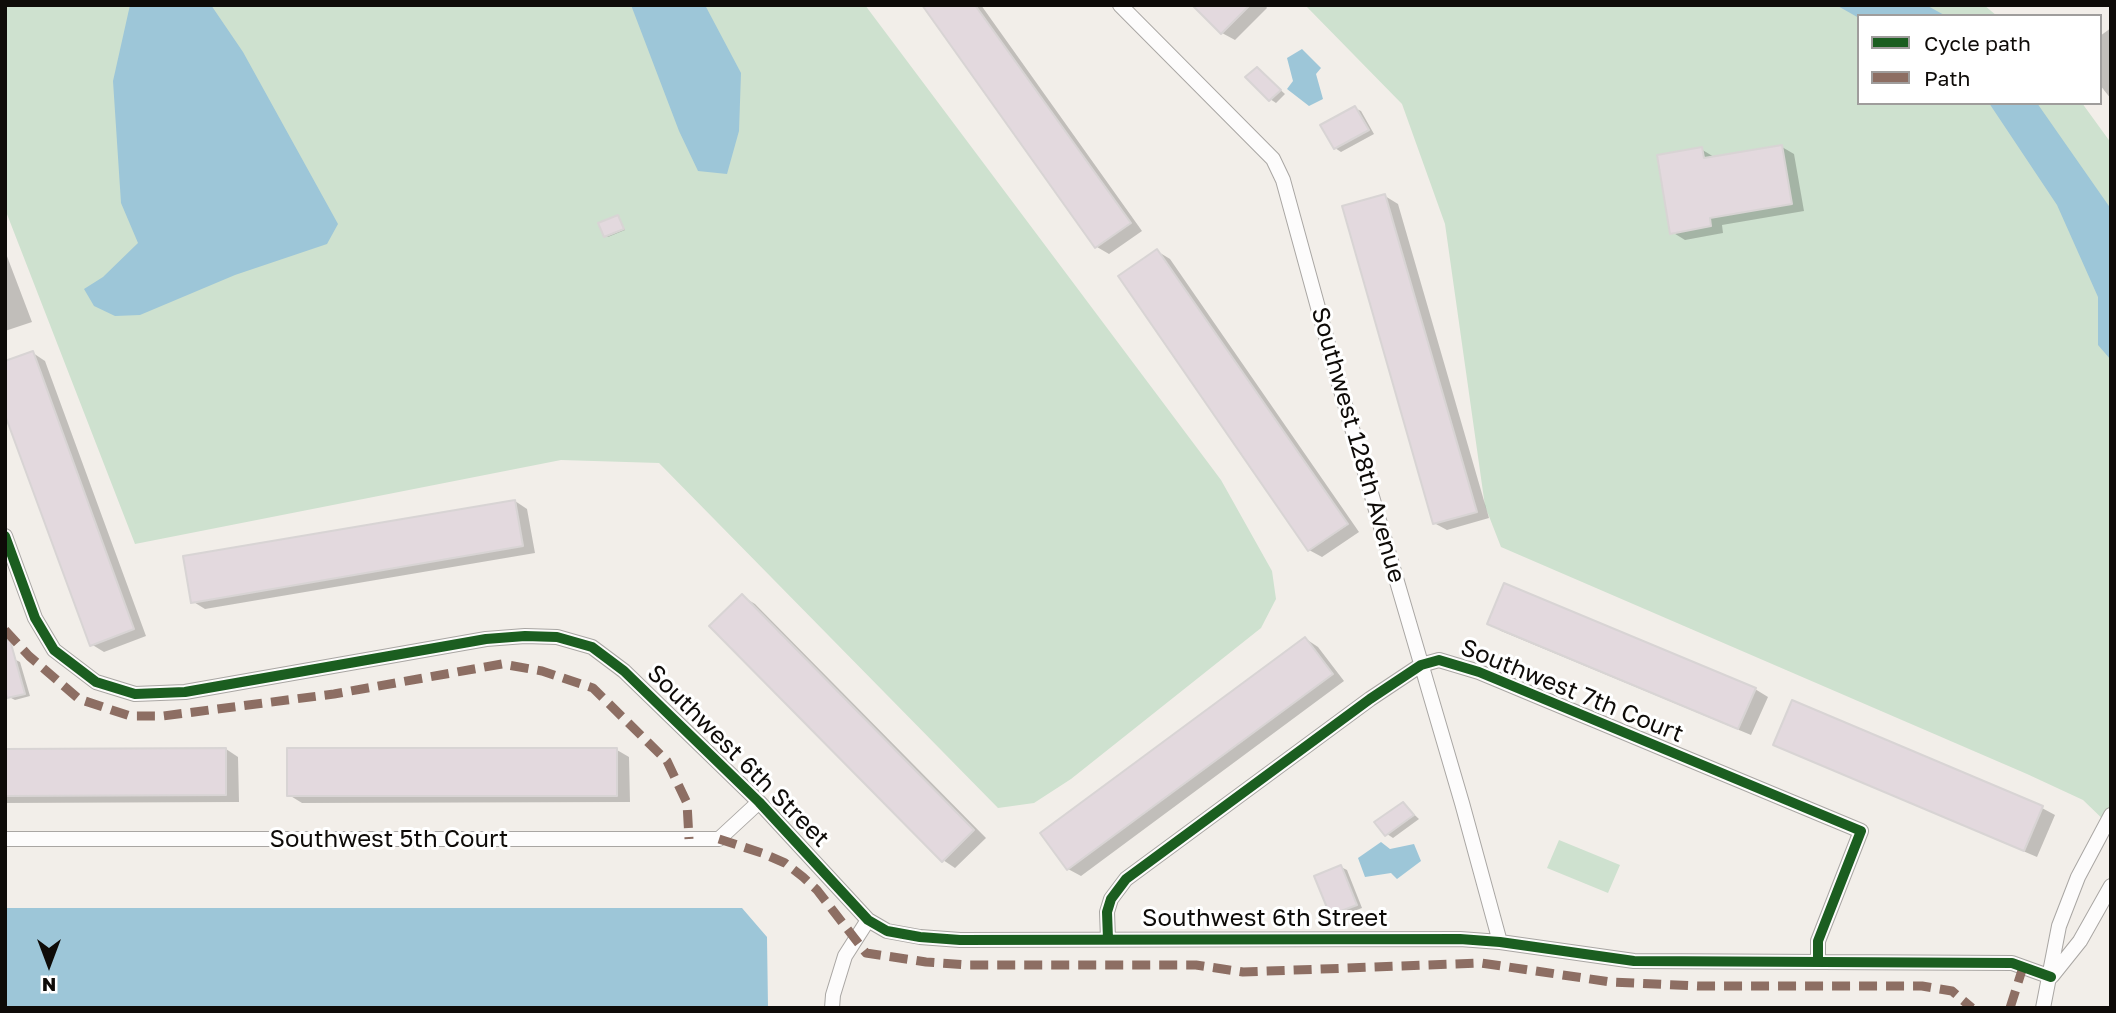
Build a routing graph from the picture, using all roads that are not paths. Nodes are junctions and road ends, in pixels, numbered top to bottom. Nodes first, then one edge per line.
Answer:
1 (1119, 5) edge
2 (5, 536) edge
3 (1421, 666) junction
4 (759, 802) junction
5 (2111, 815) edge
6 (5, 839) edge
7 (2111, 886) edge
8 (868, 920) junction
9 (1108, 939) junction
10 (1500, 942) junction
11 (1818, 961) junction
12 (2051, 977) junction
13 (832, 1008) edge
14 (2043, 1008) edge

1 - 3 street, Southwest 128th Avenue
2 - 4 street, Southwest 6th Street
3 - 9 street, Southwest 7th Court
3 - 10 street, Southwest 128th Avenue
3 - 11 street, Southwest 7th Court
4 - 6 street, Southwest 5th Court
4 - 8 street, Southwest 6th Street
5 - 12 street
7 - 12 street
8 - 9 street, Southwest 6th Street
8 - 13 street
9 - 10 street, Southwest 6th Street
10 - 11 street, Southwest 6th Street
11 - 12 street, Southwest 6th Street
12 - 14 street

